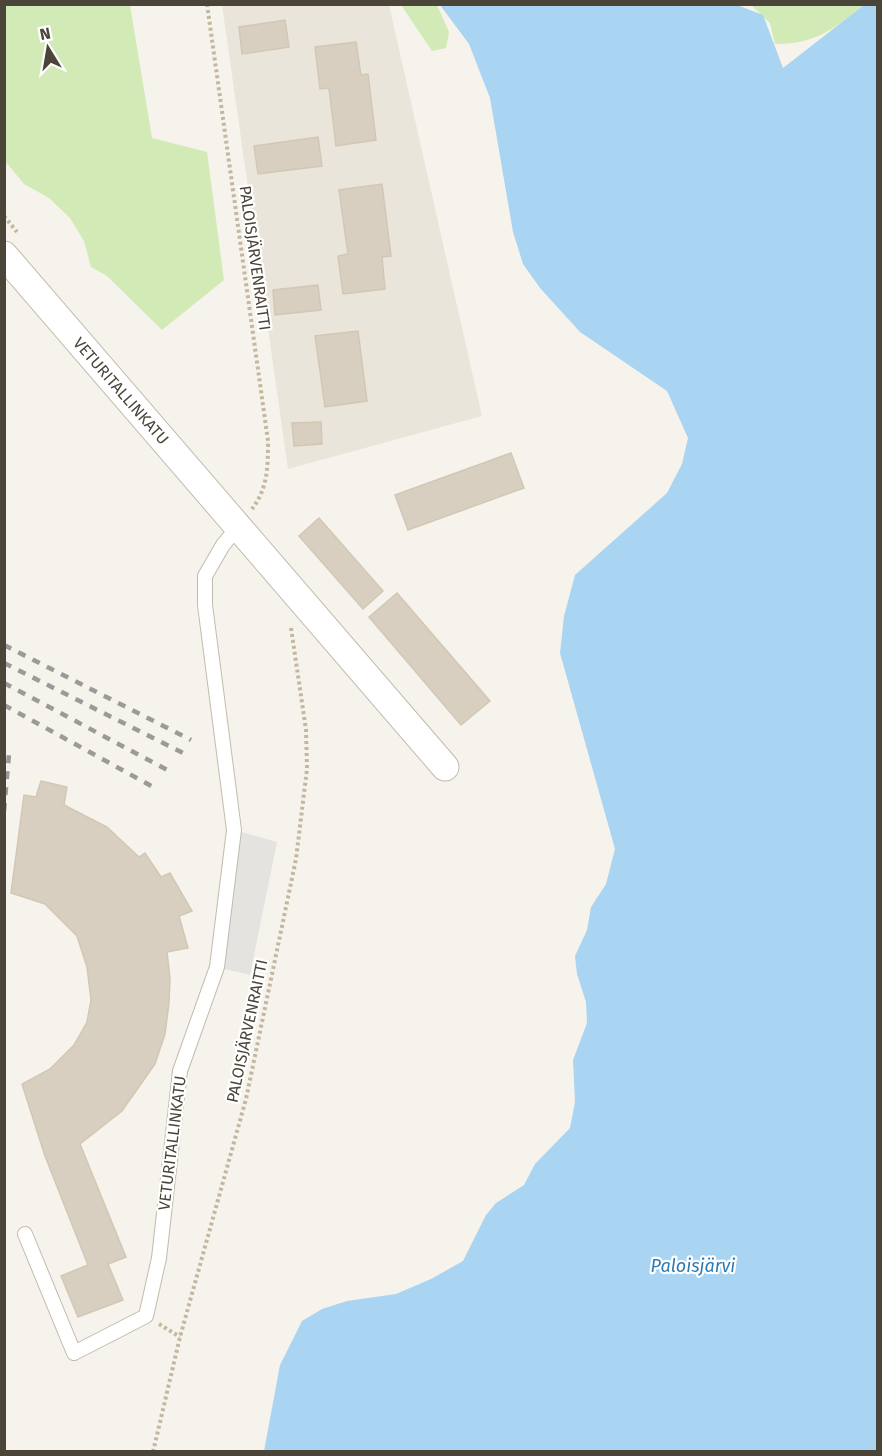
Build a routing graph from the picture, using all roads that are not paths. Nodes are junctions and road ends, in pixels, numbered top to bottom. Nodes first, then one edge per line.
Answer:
1 (4, 255) edge
2 (244, 519) junction
3 (445, 767) dead end
4 (25, 1234) dead end

1 - 2 street, VETURITALLINKATU
2 - 3 street, VETURITALLINKATU
2 - 4 lane, VETURITALLINKATU

